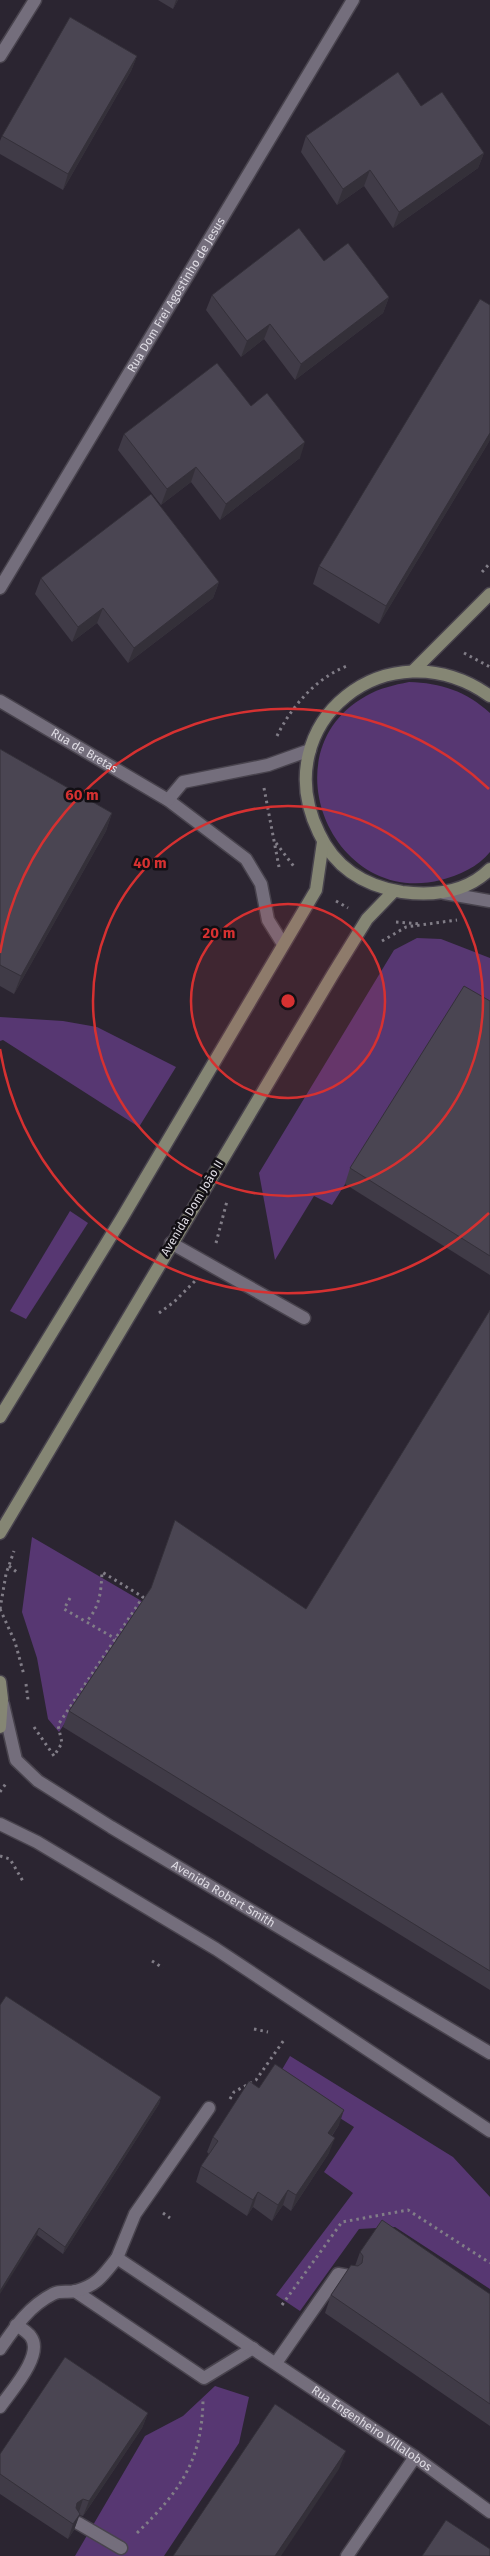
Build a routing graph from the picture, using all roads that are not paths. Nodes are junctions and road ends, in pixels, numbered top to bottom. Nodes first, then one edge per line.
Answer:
1 (35, 0) edge
2 (353, 0) edge
3 (0, 56) edge
4 (0, 588) edge
5 (490, 594) edge
6 (414, 670) junction
7 (490, 696) edge
8 (0, 701) edge
9 (310, 750) junction
10 (168, 800) junction
11 (323, 842) junction
12 (490, 869) edge
13 (394, 890) junction
14 (444, 893) junction
15 (490, 901) edge
16 (283, 944) junction
17 (171, 1243) junction
18 (304, 1318) dead end
19 (0, 1417) edge
20 (0, 1533) edge
21 (0, 1682) edge
22 (2, 1699) junction
23 (0, 1726) edge
24 (0, 1824) edge
25 (490, 2053) edge
26 (209, 2108) dead end
27 (490, 2131) edge
28 (117, 2258) junction
29 (349, 2276) edge
30 (75, 2291) junction
31 (16, 2325) junction
32 (253, 2348) junction
33 (0, 2349) edge
34 (276, 2363) junction
35 (0, 2407) edge
36 (415, 2457) junction
37 (490, 2512) edge
38 (78, 2523) edge
39 (121, 2548) road end
40 (347, 2556) edge

1 - 3 street
2 - 4 street, Rua Dom Frei Agostinho de Jesus
5 - 6 main road
6 - 7 main road
6 - 9 main road
8 - 10 street, Rua de Bretas
9 - 10 street
9 - 11 main road
10 - 16 street, Rua de Bretas
11 - 13 main road
11 - 16 main road
12 - 14 main road
13 - 14 main road
13 - 17 main road, Avenida Dom João II
14 - 15 street
16 - 19 main road
17 - 18 street
17 - 20 main road, Avenida Dom João II
21 - 22 main road
22 - 23 main road
22 - 25 street, Avenida Robert Smith
24 - 27 street
26 - 28 street
28 - 30 street
28 - 32 street, Rua Engenheiro Villalobos
29 - 34 street
30 - 31 street
30 - 32 street
31 - 33 street
31 - 35 street
32 - 34 street, Rua Engenheiro Villalobos
34 - 36 street, Rua Engenheiro Villalobos
36 - 37 street, Rua Engenheiro Villalobos
36 - 40 street
38 - 39 street

